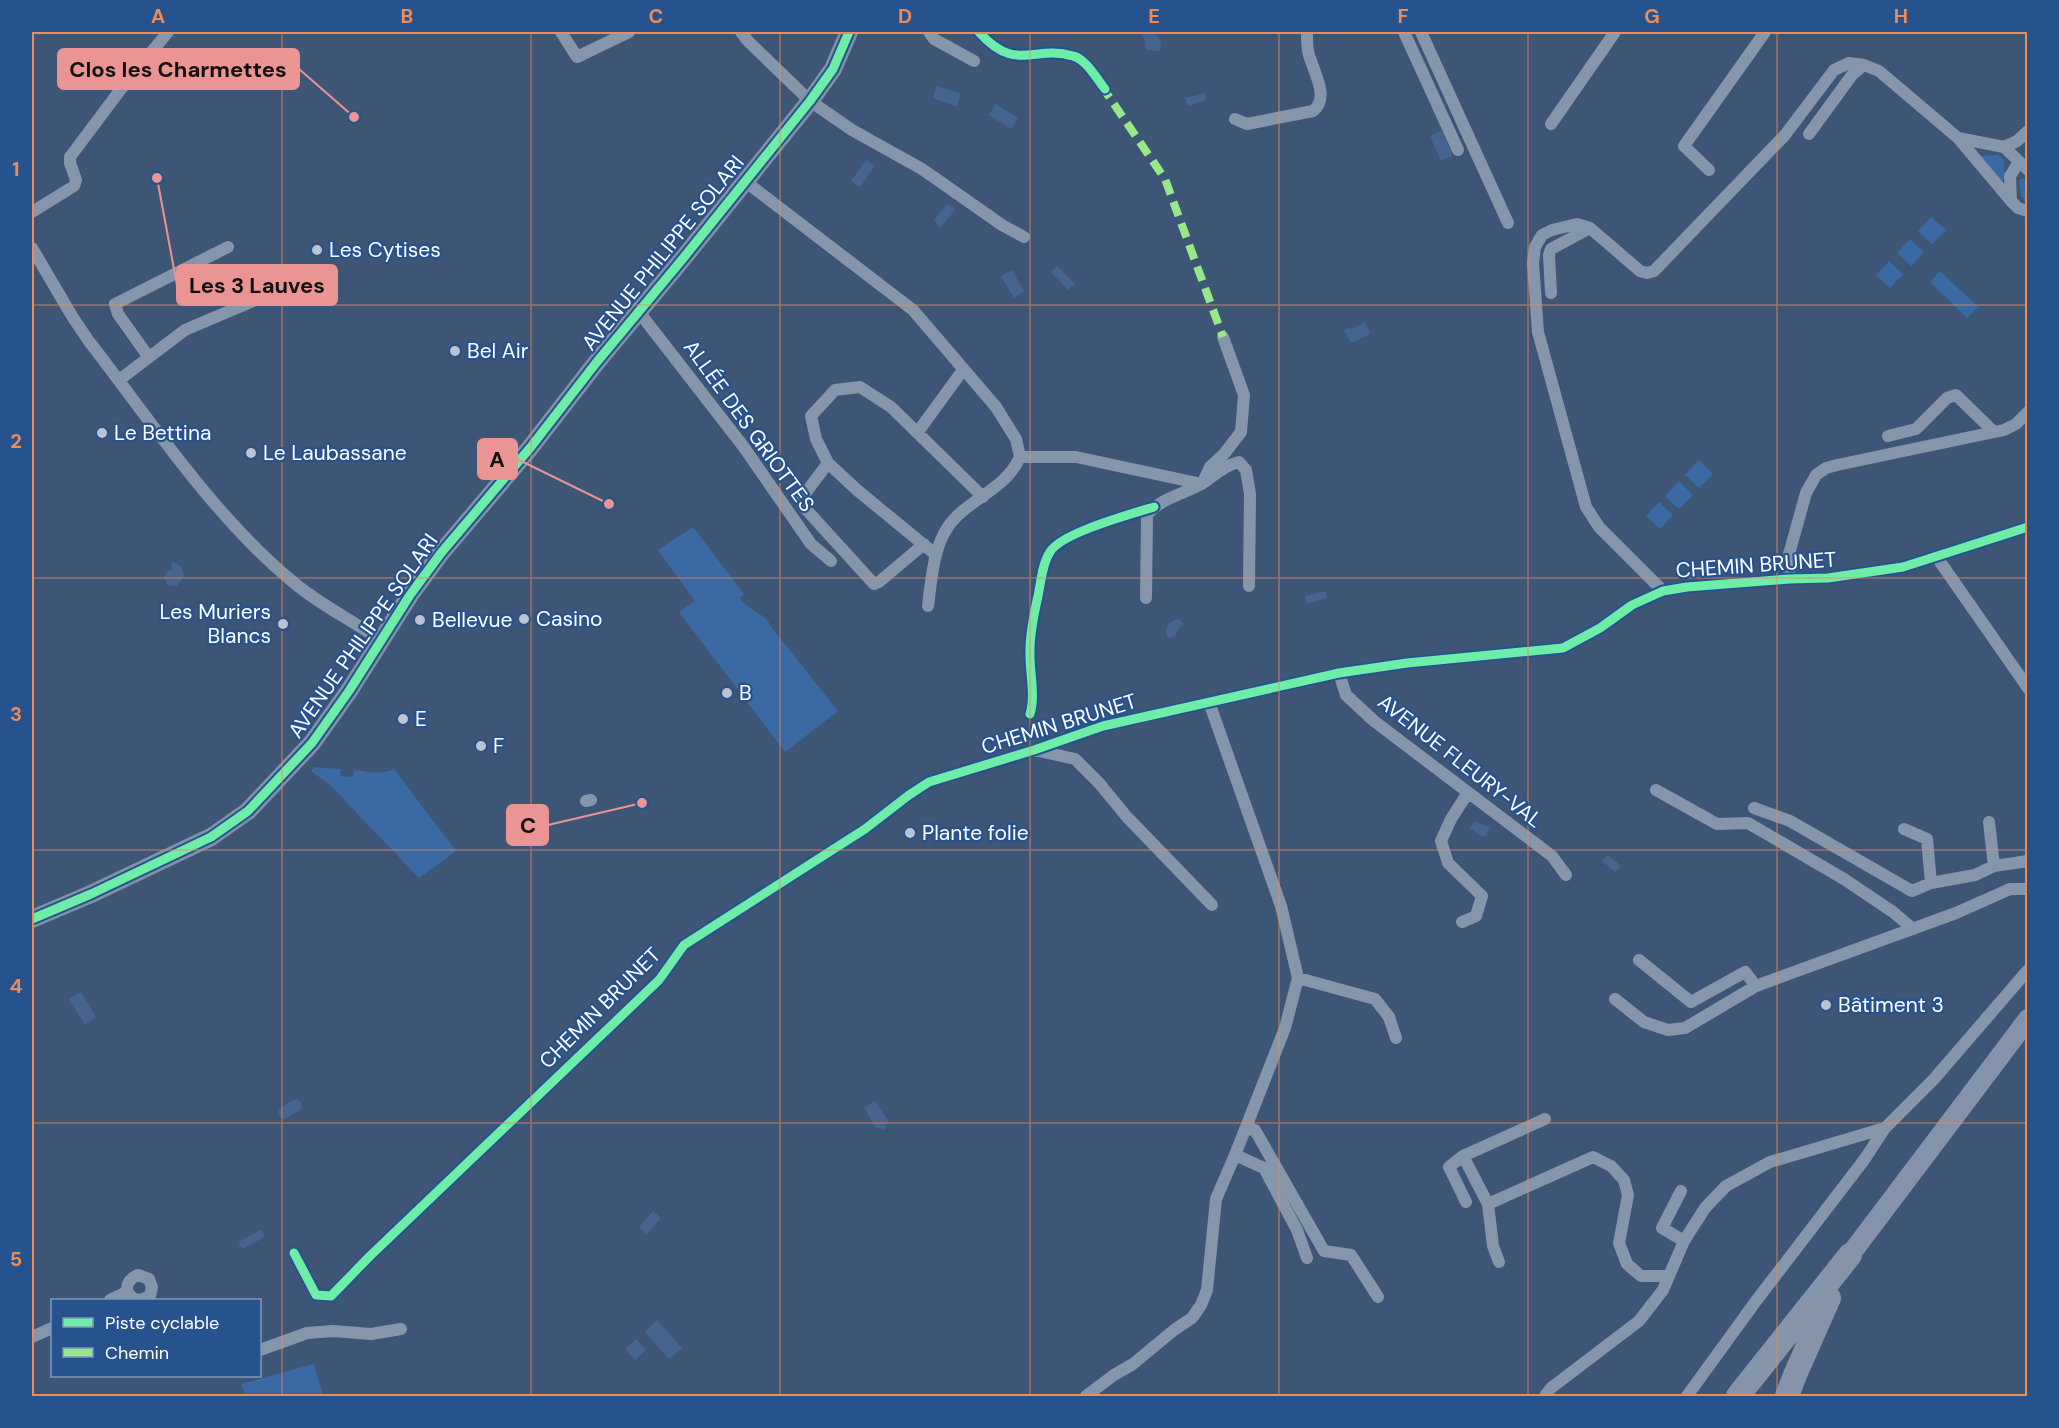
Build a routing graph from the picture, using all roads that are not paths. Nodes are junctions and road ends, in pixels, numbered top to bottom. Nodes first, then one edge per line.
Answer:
1 (168, 32) edge
2 (561, 32) edge
3 (629, 32) edge
4 (741, 32) edge
5 (849, 32) edge
6 (929, 32) edge
7 (1306, 32) edge
8 (1404, 32) edge
9 (1421, 32) edge
10 (1615, 32) edge
11 (1765, 32) edge
12 (974, 61) dead end
13 (1864, 65) junction
14 (810, 101) junction
15 (1235, 119) dead end
16 (1551, 124) dead end
17 (2028, 131) edge
18 (1809, 134) dead end
19 (1958, 138) junction
20 (2004, 147) junction
21 (1458, 150) dead end
22 (2023, 166) edge
23 (1709, 170) dead end
24 (746, 182) junction
25 (2011, 201) junction
26 (2028, 211) edge
27 (32, 212) edge
28 (1508, 223) dead end
29 (1590, 228) junction
30 (1024, 237) dead end
31 (228, 247) dead end
32 (32, 248) edge
33 (1551, 293) dead end
34 (260, 298) dead end
35 (639, 312) junction
36 (1223, 337) dead end
37 (148, 356) junction
38 (963, 370) junction
39 (120, 380) junction
40 (2028, 412) edge
41 (1994, 432) junction
42 (916, 433) junction
43 (1888, 436) dead end
44 (1020, 457) junction
45 (828, 463) junction
46 (1202, 484) junction
47 (983, 497) junction
48 (2028, 527) edge
49 (924, 544) junction
50 (935, 554) junction
51 (1936, 556) junction
52 (831, 561) dead end
53 (1789, 579) junction
54 (1249, 586) dead end
55 (1663, 591) junction
56 (1146, 598) dead end
57 (928, 606) dead end
58 (380, 640) junction
59 (1339, 673) junction
60 (2028, 688) edge
61 (1209, 702) junction
62 (1034, 750) junction
63 (1656, 790) dead end
64 (1467, 794) junction
65 (1754, 808) dead end
66 (1989, 822) dead end
67 (1904, 829) dead end
68 (2028, 861) edge
69 (1994, 866) junction
70 (1566, 875) dead end
71 (1930, 883) junction
72 (2028, 889) edge
73 (1212, 905) dead end
74 (32, 919) edge
75 (1462, 922) dead end
76 (1913, 928) junction
77 (1639, 960) dead end
78 (2028, 970) edge
79 (1298, 978) junction
80 (1756, 986) junction
81 (1615, 999) dead end
82 (2028, 1019) edge
83 (1396, 1038) dead end
84 (1545, 1119) dead end
85 (1885, 1128) junction
86 (1245, 1129) junction
87 (1235, 1155) junction
88 (1464, 1156) junction
89 (1682, 1191) dead end
90 (1466, 1202) dead end
91 (1488, 1204) junction
92 (1684, 1241) junction
93 (294, 1253) dead end
94 (1850, 1255) junction
95 (1307, 1258) dead end
96 (1499, 1262) dead end
97 (1669, 1276) junction
98 (127, 1292) junction
99 (1378, 1297) dead end
100 (112, 1299) edge
101 (145, 1299) edge
102 (51, 1328) edge
103 (401, 1329) dead end
104 (32, 1337) edge
105 (261, 1350) edge
106 (1086, 1396) edge
107 (1545, 1396) edge
108 (1687, 1396) edge
109 (1738, 1396) edge
110 (1787, 1396) edge

1 - 27 street
2 - 3 street
4 - 14 street
5 - 14 main road, AVENUE PHILIPPE SOLARI
6 - 12 street
7 - 15 street
8 - 21 street
9 - 28 street
10 - 16 street
11 - 23 street
13 - 18 street
13 - 19 street
13 - 29 street
14 - 24 main road, AVENUE PHILIPPE SOLARI
14 - 30 street
17 - 20 street
19 - 20 street
19 - 25 street
20 - 22 street
22 - 25 street
24 - 35 main road, AVENUE PHILIPPE SOLARI
24 - 38 street
25 - 26 street
29 - 33 street
29 - 55 street
31 - 37 street
32 - 39 street
34 - 37 street
35 - 52 street, ALLÉE DES GRIOTTES
35 - 58 main road, AVENUE PHILIPPE SOLARI
36 - 46 street
37 - 39 street
38 - 42 street
38 - 44 street
39 - 58 street
40 - 41 street
41 - 43 street
41 - 53 street
42 - 45 street
42 - 47 street
44 - 46 street
44 - 47 street
45 - 49 street
45 - 49 street
46 - 54 street
46 - 56 street
47 - 50 street
48 - 51 street, CHEMIN BRUNET
49 - 50 street
50 - 57 street
51 - 53 street, CHEMIN BRUNET
51 - 60 street
53 - 55 street, CHEMIN BRUNET
55 - 59 street, CHEMIN BRUNET
58 - 74 main road, AVENUE PHILIPPE SOLARI
59 - 61 street, CHEMIN BRUNET
59 - 64 street, AVENUE FLEURY-VAL
61 - 62 street, CHEMIN BRUNET
61 - 79 street
62 - 73 street
62 - 93 street, CHEMIN BRUNET
63 - 76 street
64 - 70 street, AVENUE FLEURY-VAL
64 - 75 street
65 - 71 street
66 - 69 street
67 - 71 street
68 - 69 street
69 - 71 street
72 - 76 street
76 - 80 street
77 - 80 street
78 - 85 street
79 - 83 street
79 - 86 street
80 - 81 street
82 - 94 main road
84 - 88 street
85 - 92 street
85 - 108 street
86 - 87 street
86 - 99 street
87 - 95 street
87 - 106 street
88 - 90 street
88 - 91 street
89 - 92 street
91 - 96 street
91 - 97 street
92 - 97 street
94 - 109 highway
94 - 110 highway
97 - 107 street
98 - 100 street
98 - 101 street
98 - 101 street
102 - 104 street
103 - 105 street

